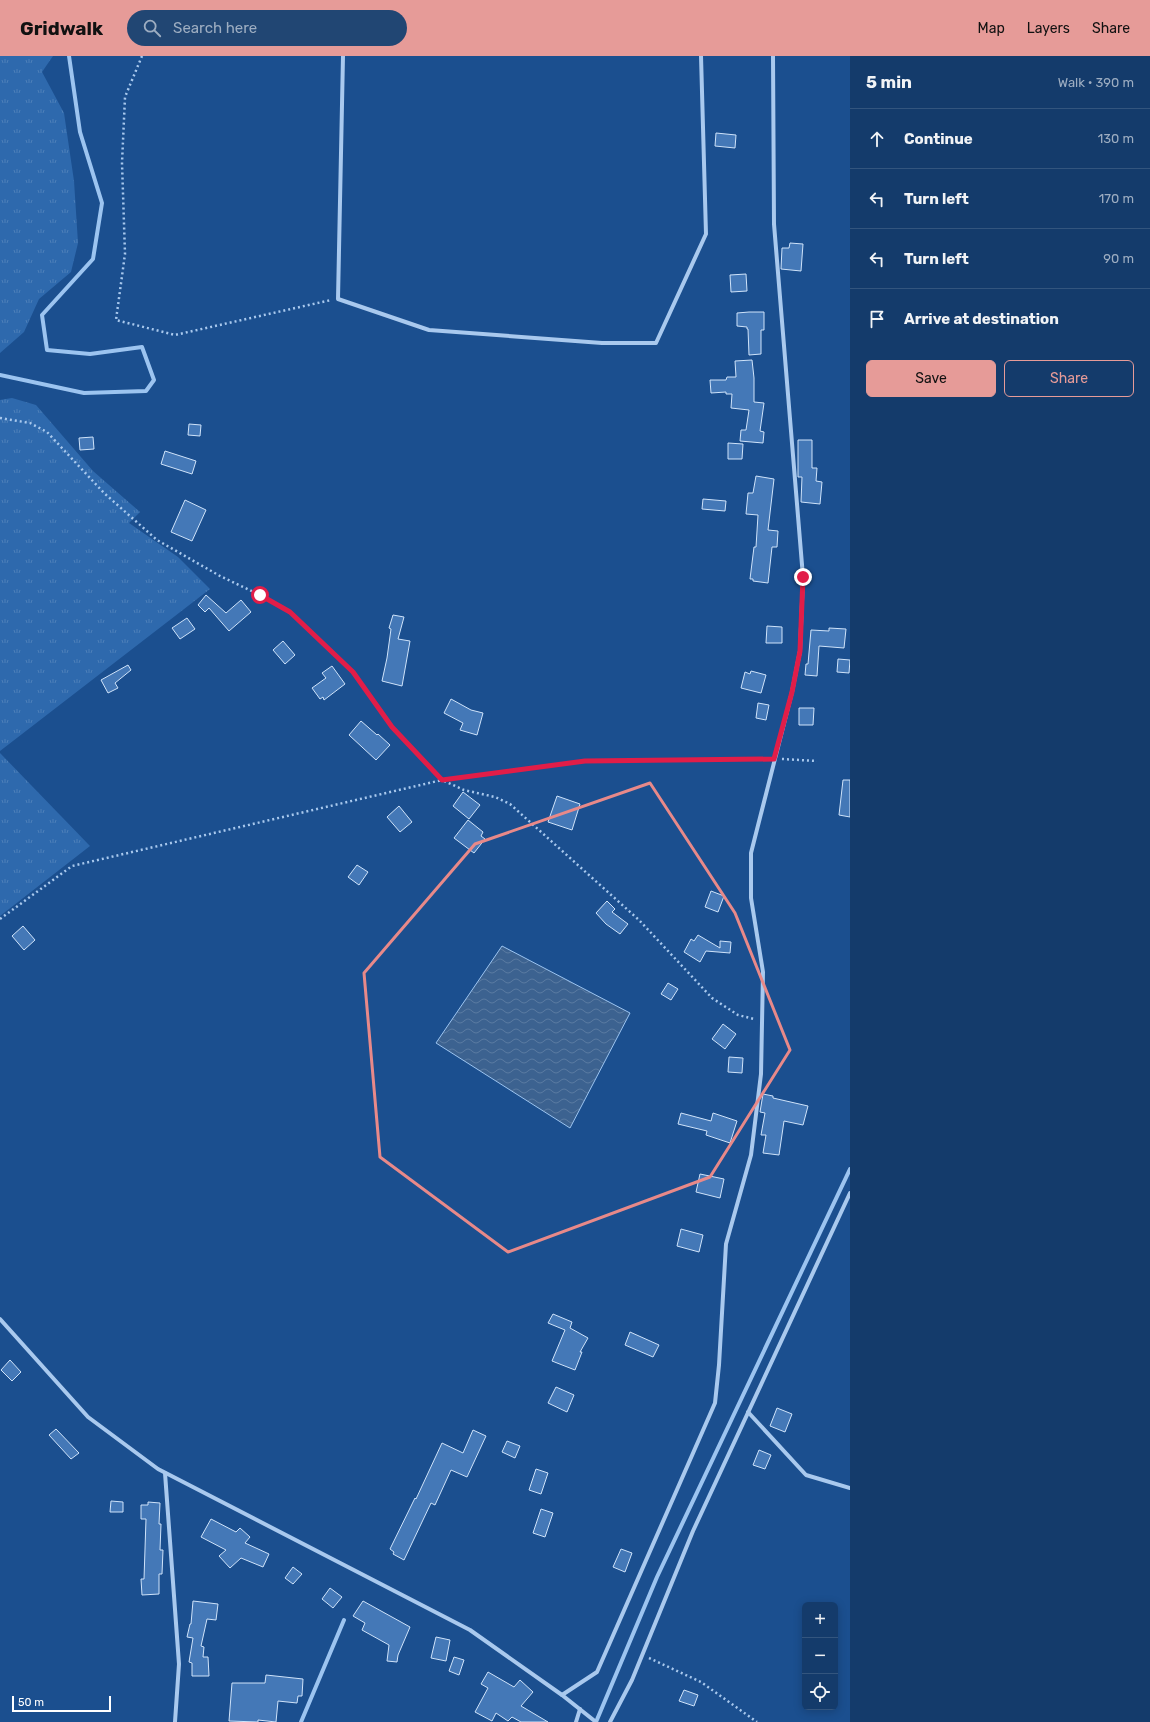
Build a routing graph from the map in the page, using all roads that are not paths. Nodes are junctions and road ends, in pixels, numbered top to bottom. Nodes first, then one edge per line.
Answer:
1 (343, 56) edge
2 (701, 56) edge
3 (773, 56) edge
4 (850, 1193) edge
5 (0, 1319) edge
6 (748, 1412) junction
7 (165, 1473) junction
8 (850, 1488) edge
9 (562, 1695) junction
10 (580, 1709) junction
11 (175, 1722) edge
12 (576, 1722) edge
13 (596, 1722) edge
14 (610, 1722) edge

1 - 2 street
3 - 9 street
4 - 6 street
5 - 7 street
6 - 8 street
6 - 14 street
7 - 9 street
7 - 11 street
9 - 10 street
10 - 12 street
10 - 13 street

